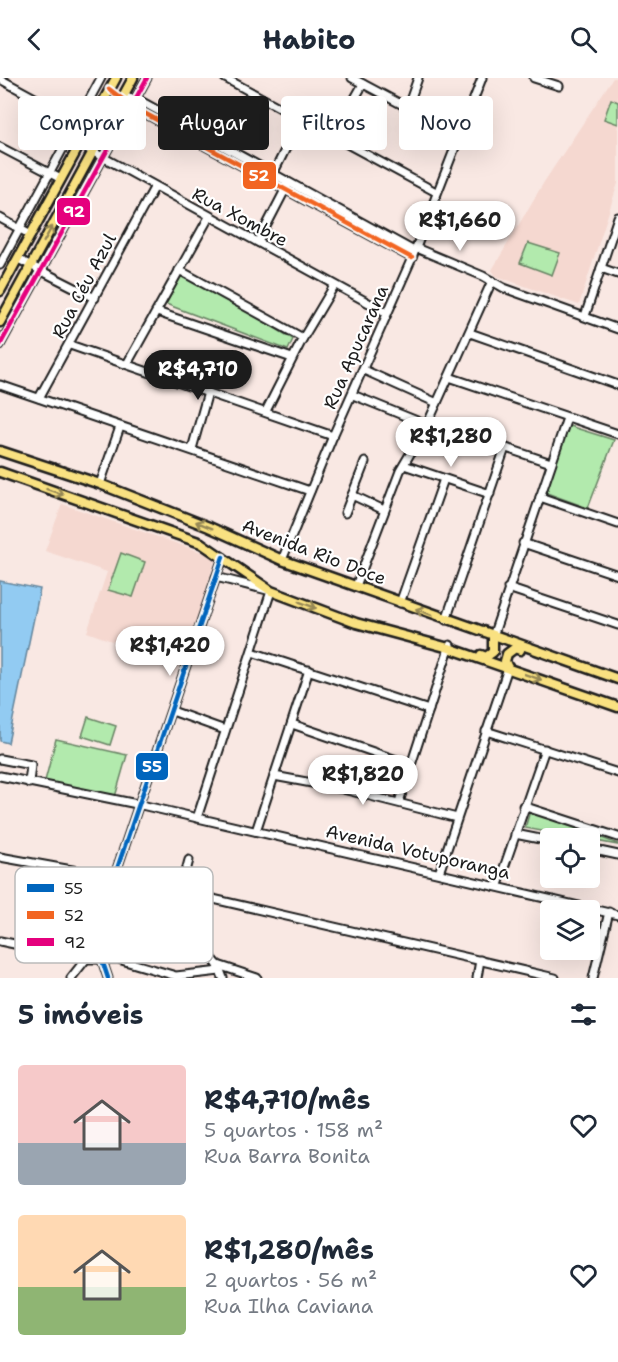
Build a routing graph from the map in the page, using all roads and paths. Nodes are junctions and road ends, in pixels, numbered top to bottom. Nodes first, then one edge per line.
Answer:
1 (101, 78) edge
2 (116, 78) edge
3 (133, 78) edge
4 (147, 78) edge
5 (225, 78) edge
6 (352, 78) edge
7 (418, 78) edge
8 (482, 78) edge
9 (534, 78) edge
10 (0, 79) edge
11 (363, 84) junction
12 (559, 86) dead end
13 (109, 89) junction
14 (32, 96) edge
15 (91, 96) edge
16 (105, 96) edge
17 (121, 96) edge
18 (124, 96) edge
19 (138, 96) edge
20 (356, 96) edge
21 (412, 96) edge
22 (475, 96) edge
23 (399, 104) edge
24 (146, 105) edge
25 (281, 109) edge
26 (146, 114) edge
27 (0, 147) edge
28 (62, 150) edge
29 (76, 150) edge
30 (88, 150) edge
31 (95, 150) edge
32 (107, 150) edge
33 (285, 150) edge
34 (357, 150) edge
35 (453, 150) edge
36 (93, 153) junction
37 (102, 158) junction
38 (49, 173) junction
39 (271, 178) junction
40 (61, 180) junction
41 (287, 186) junction
42 (154, 188) junction
43 (436, 192) junction
44 (209, 217) junction
45 (0, 218) edge
46 (617, 221) edge
47 (20, 229) junction
48 (31, 235) junction
49 (258, 242) junction
50 (414, 252) junction
51 (18, 259) junction
52 (32, 264) junction
53 (0, 265) edge
54 (601, 268) junction
55 (41, 269) junction
56 (179, 270) junction
57 (618, 274) edge
58 (492, 281) junction
59 (334, 286) junction
60 (1, 289) edge
61 (95, 298) junction
62 (158, 312) junction
63 (387, 313) junction
64 (585, 316) junction
65 (0, 322) edge
66 (618, 329) edge
67 (470, 333) junction
68 (303, 338) junction
69 (0, 345) edge
70 (70, 345) junction
71 (292, 358) junction
72 (127, 364) junction
73 (364, 370) junction
74 (450, 377) junction
75 (0, 385) edge
76 (618, 385) edge
77 (208, 392) junction
78 (353, 395) junction
79 (39, 398) junction
80 (437, 403) junction
81 (266, 411) junction
82 (567, 418) junction
83 (428, 423) junction
84 (120, 427) junction
85 (618, 434) edge
86 (333, 436) junction
87 (505, 448) junction
88 (192, 449) junction
89 (0, 451) edge
90 (365, 462) dead end
91 (551, 463) junction
92 (404, 465) junction
93 (0, 472) edge
94 (444, 479) junction
95 (100, 484) junction
96 (310, 491) junction
97 (490, 494) junction
98 (352, 495) junction
99 (540, 497) junction
100 (384, 510) junction
101 (345, 513) dead end
102 (618, 524) edge
103 (524, 543) junction
104 (223, 556) junction
105 (282, 560) junction
106 (618, 575) edge
107 (216, 577) junction
108 (356, 586) junction
109 (508, 588) junction
110 (271, 591) junction
111 (400, 603) junction
112 (446, 620) junction
113 (618, 625) edge
114 (493, 636) junction
115 (450, 646) junction
116 (252, 652) junction
117 (575, 665) junction
118 (508, 668) junction
119 (309, 670) junction
120 (618, 679) edge
121 (618, 707) edge
122 (429, 710) junction
123 (172, 711) junction
124 (292, 723) junction
125 (225, 730) junction
126 (486, 731) junction
127 (544, 749) junction
128 (0, 759) edge
129 (411, 765) junction
130 (618, 773) edge
131 (0, 776) edge
132 (274, 776) junction
133 (29, 783) junction
134 (399, 802) junction
135 (137, 804) junction
136 (523, 806) junction
137 (197, 818) junction
138 (457, 818) junction
139 (256, 831) junction
140 (515, 834) junction
141 (618, 837) edge
142 (540, 839) edge
143 (600, 851) edge
144 (618, 855) edge
145 (0, 857) edge
146 (189, 860) dead end
147 (54, 867) edge
148 (117, 867) edge
149 (187, 867) edge
150 (439, 873) junction
151 (498, 885) junction
152 (213, 900) edge
153 (609, 912) junction
154 (618, 915) edge
155 (0, 941) edge
156 (15, 944) edge
157 (480, 960) junction
158 (83, 963) edge
159 (102, 963) edge
160 (131, 963) edge
161 (220, 971) edge
162 (176, 977) edge
163 (71, 978) edge
164 (108, 978) edge
165 (257, 978) edge
166 (477, 978) edge
167 (555, 978) edge
168 (593, 978) edge

1 - 15 street
2 - 13 main road
3 - 18 main road
4 - 19 street
5 - 25 street
6 - 11 street
7 - 21 street
8 - 22 street, Rua Apucarana
9 - 12 street
10 - 14 street
11 - 20 street
11 - 23 street
13 - 16 main road
13 - 17 main road
24 - 39 street
26 - 39 street
27 - 38 street
28 - 38 street
29 - 40 main road
30 - 36 street, Rua Xombre
31 - 36 main road
32 - 37 street
33 - 39 street
34 - 43 street
35 - 43 street, Rua Apucarana
36 - 37 street, Rua Xombre
52 -> 36 main road
37 - 42 street, Rua Xombre
37 - 55 street
38 - 40 street
38 - 47 street
39 - 41 street
40 - 48 main road
41 - 49 street
41 - 50 street
42 - 44 street, Rua Xombre
42 - 61 street, Rua Céu Azul
43 - 50 street, Rua Apucarana
44 - 49 street, Rua Xombre
44 - 56 street
45 - 47 street
46 - 54 street
47 - 48 street
47 - 53 street
48 - 51 main road
49 - 59 street, Rua Xombre
50 - 58 street
50 - 63 street, Rua Apucarana
51 - 52 street
51 - 60 main road
52 - 55 street
52 - 65 main road
54 - 57 street
54 - 64 street
55 - 61 street
55 - 69 street
56 - 62 street
56 - 68 street
58 - 64 street
58 - 67 street
59 - 63 street, Rua Xombre
59 - 68 street
61 - 70 street, Rua Céu Azul
62 - 71 street
62 - 72 street
63 - 73 street, Rua Apucarana
64 - 66 street
67 - 74 street
67 - 76 street
68 - 71 street
70 - 72 street
70 - 79 street, Rua Céu Azul
71 - 81 street
72 - 77 street
73 - 78 street, Rua Apucarana
73 - 80 street
74 - 80 street
74 - 82 street
75 - 79 street
77 - 81 street
77 - 88 street
78 - 83 street
78 - 86 street, Rua Apucarana
79 - 84 street
80 - 83 street
81 - 86 street
82 - 85 street
82 - 91 street
83 - 87 street
83 - 92 street
84 - 88 street
84 - 95 street
86 - 96 street, Rua Apucarana
87 - 91 street
87 - 97 street
88 - 96 street
89 - 95 main road, Avenida Rio Doce
90 - 98 street
91 - 99 street
92 - 94 street
92 - 100 street
93 -> 104 main road
94 - 97 street
94 - 111 street
105 -> 95 main road, Avenida Rio Doce
96 - 105 street, Rua Apucarana
97 - 112 street
98 - 100 street
98 - 101 street
99 - 102 street
99 - 103 street
100 - 108 street
103 - 106 street
103 - 109 street
104 - 107 street
104 - 110 main road
105 - 108 main road, Avenida Rio Doce
107 - 110 street
107 - 123 street
108 - 111 main road, Avenida Rio Doce
109 - 113 street
109 - 114 street
110 -> 115 main road
110 - 116 street
112 -> 111 main road, Avenida Rio Doce
112 - 114 main road, Avenida Rio Doce
114 - 115 main road
114 - 117 main road, Avenida Rio Doce
115 - 118 main road
115 - 122 street
116 - 119 street
116 - 125 street
117 - 118 main road
117 - 120 main road, Avenida Rio Doce
118 -> 121 main road
118 - 126 street
119 - 122 street
119 - 124 street
122 - 129 street
123 - 125 street
123 - 135 street
124 - 129 street
124 - 132 street
125 - 137 street
126 - 127 street
126 - 138 street
127 - 130 street
127 - 136 street
128 - 133 street
129 - 134 street
131 - 133 street, Avenida Votuporanga
132 - 134 street
132 - 139 street
133 - 135 street, Avenida Votuporanga
134 - 138 street
135 - 137 street, Avenida Votuporanga
135 - 148 street
136 - 140 street
136 - 141 street
137 - 139 street, Avenida Votuporanga
138 - 150 street
139 - 150 street, Avenida Votuporanga
140 - 142 street
140 - 151 street
143 - 144 street
145 - 147 street
146 - 149 street
150 - 151 street, Avenida Votuporanga
151 - 153 street, Avenida Votuporanga
152 - 157 street
153 - 154 street, Avenida Votuporanga
153 - 168 street
155 - 156 street
157 - 166 street
157 - 167 street
158 - 163 street
159 - 164 street
160 - 162 street
161 - 162 street
161 - 165 street

